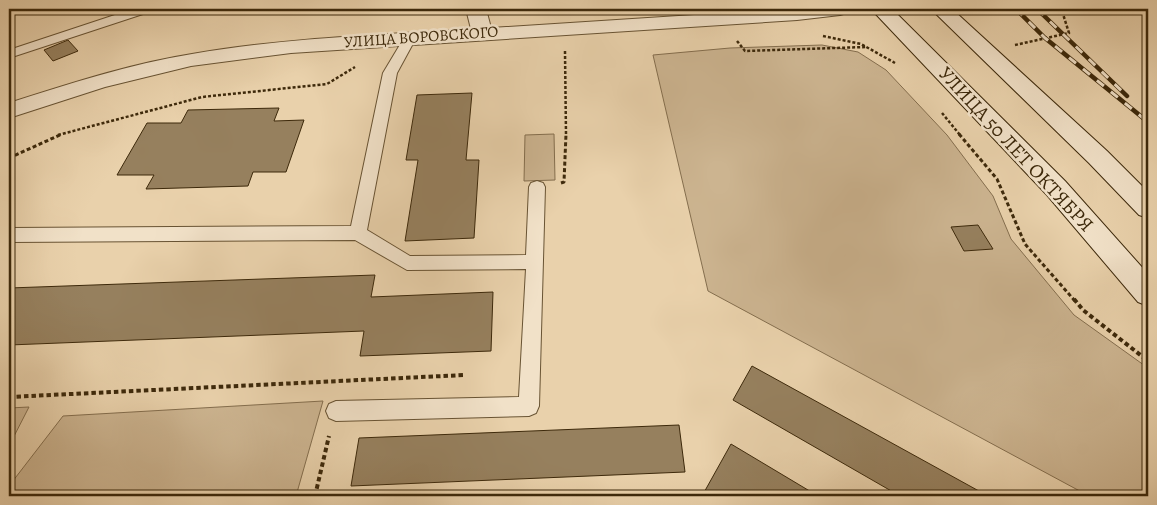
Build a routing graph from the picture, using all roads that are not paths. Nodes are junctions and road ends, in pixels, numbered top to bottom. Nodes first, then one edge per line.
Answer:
1 (146, 9) edge
2 (476, 9) edge
3 (840, 9) edge
4 (881, 9) edge
5 (941, 9) edge
6 (482, 33) junction
7 (410, 38) junction
8 (9, 54) edge
9 (11, 108) edge
10 (537, 193) road end
11 (1148, 208) edge
12 (358, 233) junction
13 (9, 235) edge
14 (535, 262) junction
15 (1148, 294) edge
16 (336, 411) road end

1 - 8 lane
2 - 6 street
3 - 6 street, УЛИЦА ВОРОВСКОГО
4 - 15 street, УЛИЦА 50 ЛЕТ ОКТЯБРЯ
5 - 11 street
6 - 7 street, УЛИЦА ВОРОВСКОГО
7 - 9 street, УЛИЦА ВОРОВСКОГО
7 - 12 lane
10 - 14 lane
12 - 13 lane
12 - 14 lane
14 - 16 lane

